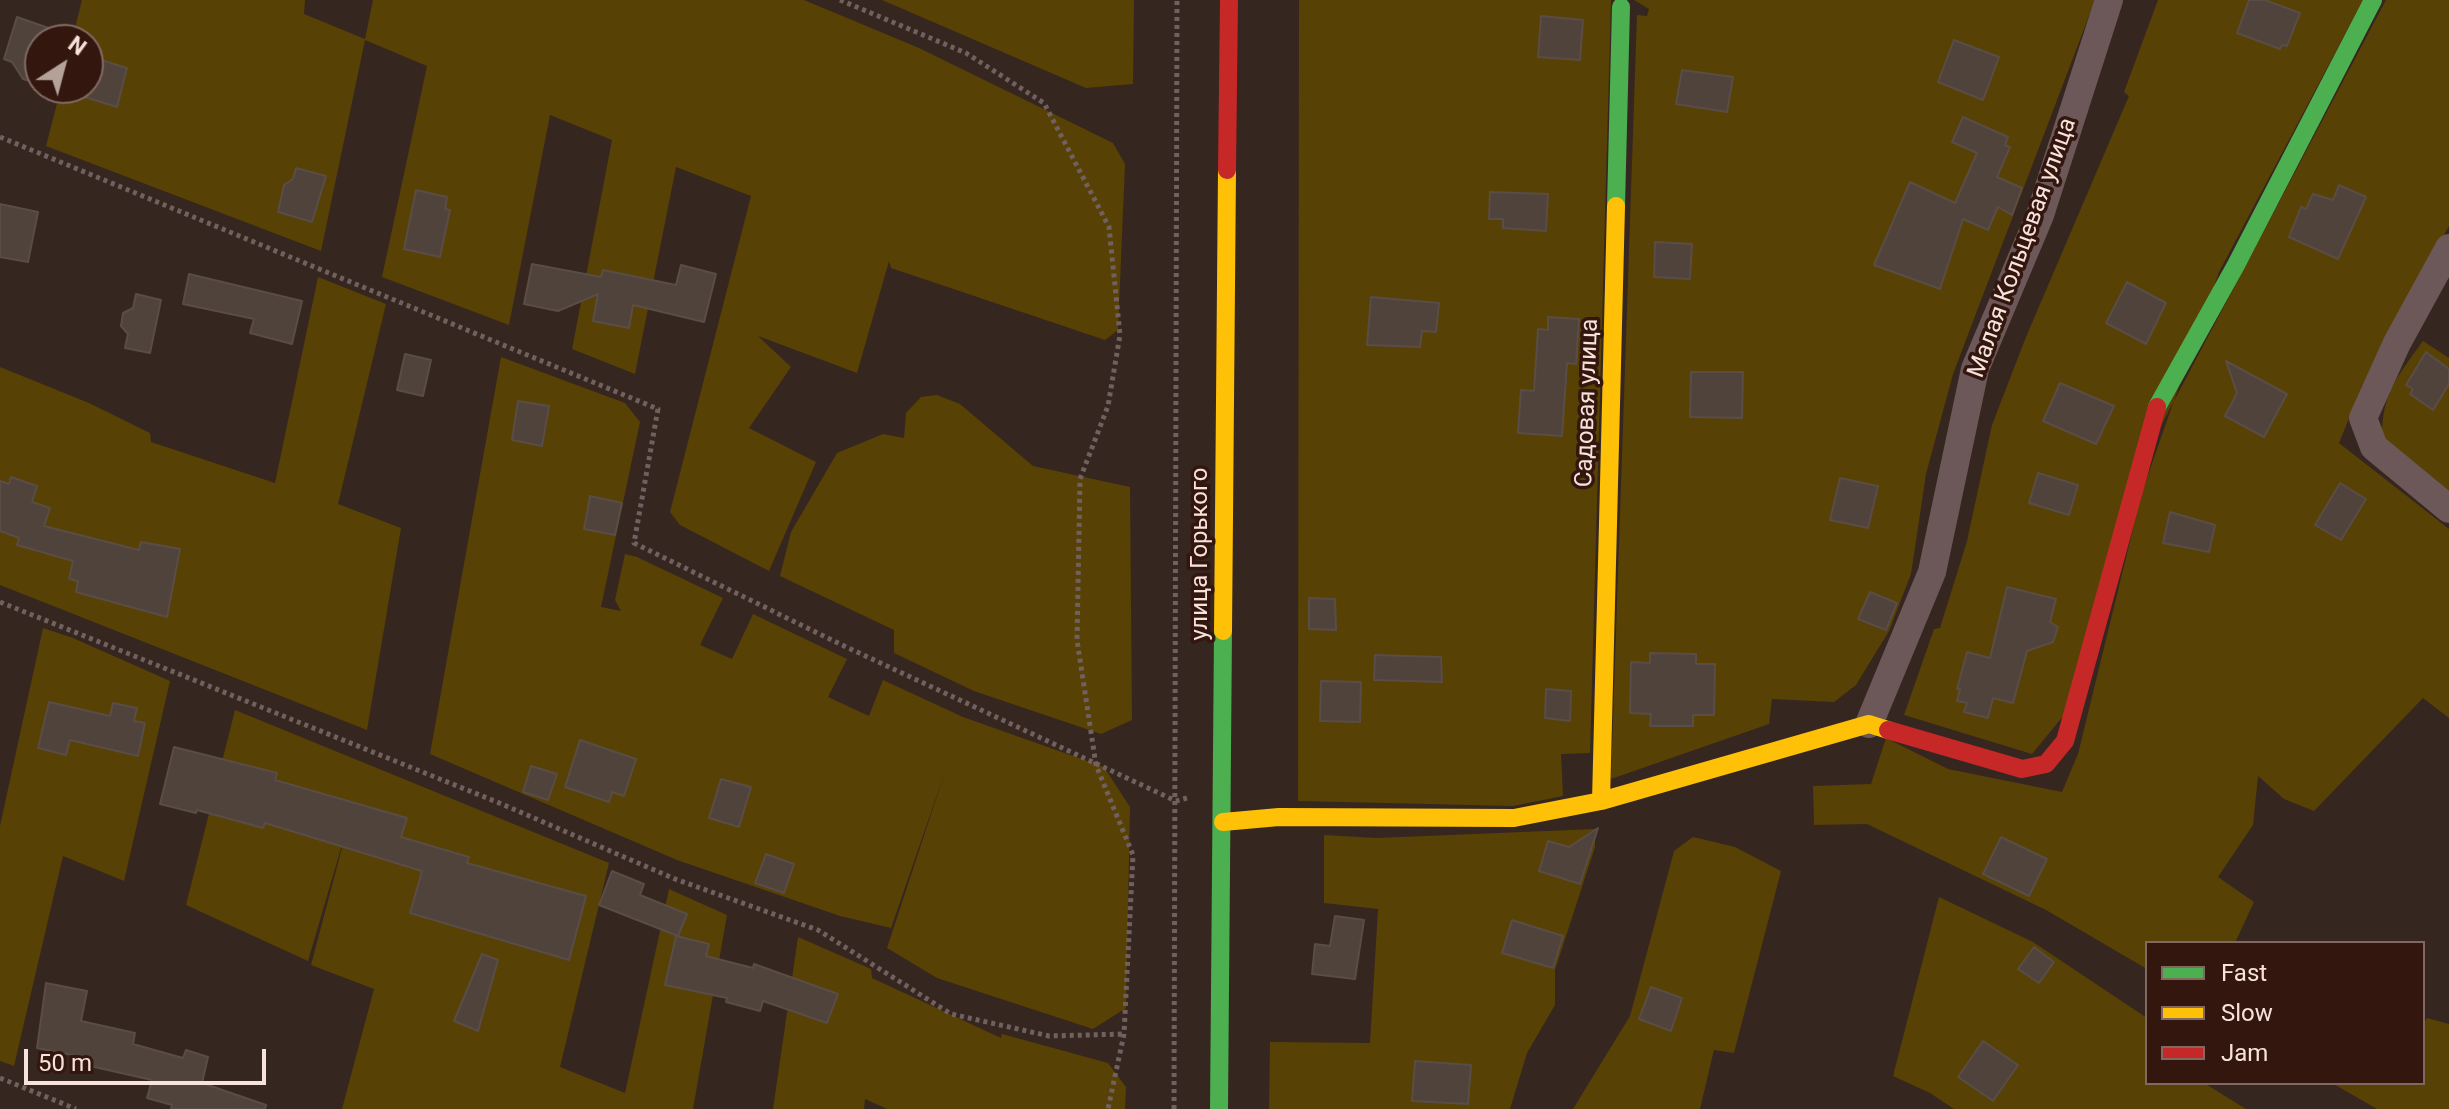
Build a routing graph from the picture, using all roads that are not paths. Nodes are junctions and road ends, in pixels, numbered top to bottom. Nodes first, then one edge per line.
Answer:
1 (1229, 0) edge
2 (2109, 0) edge
3 (2373, 0) edge
4 (1621, 7) dead end
5 (2449, 248) edge
6 (2449, 509) edge
7 (1869, 724) junction
8 (1601, 801) junction
9 (1223, 822) junction
10 (1219, 1109) edge

1 - 9 street, улица Горького
2 - 7 street, Малая Кольцевая улица
3 - 7 street
4 - 8 street, Садовая улица
5 - 6 street
7 - 8 street
8 - 9 street
9 - 10 street, улица Горького

